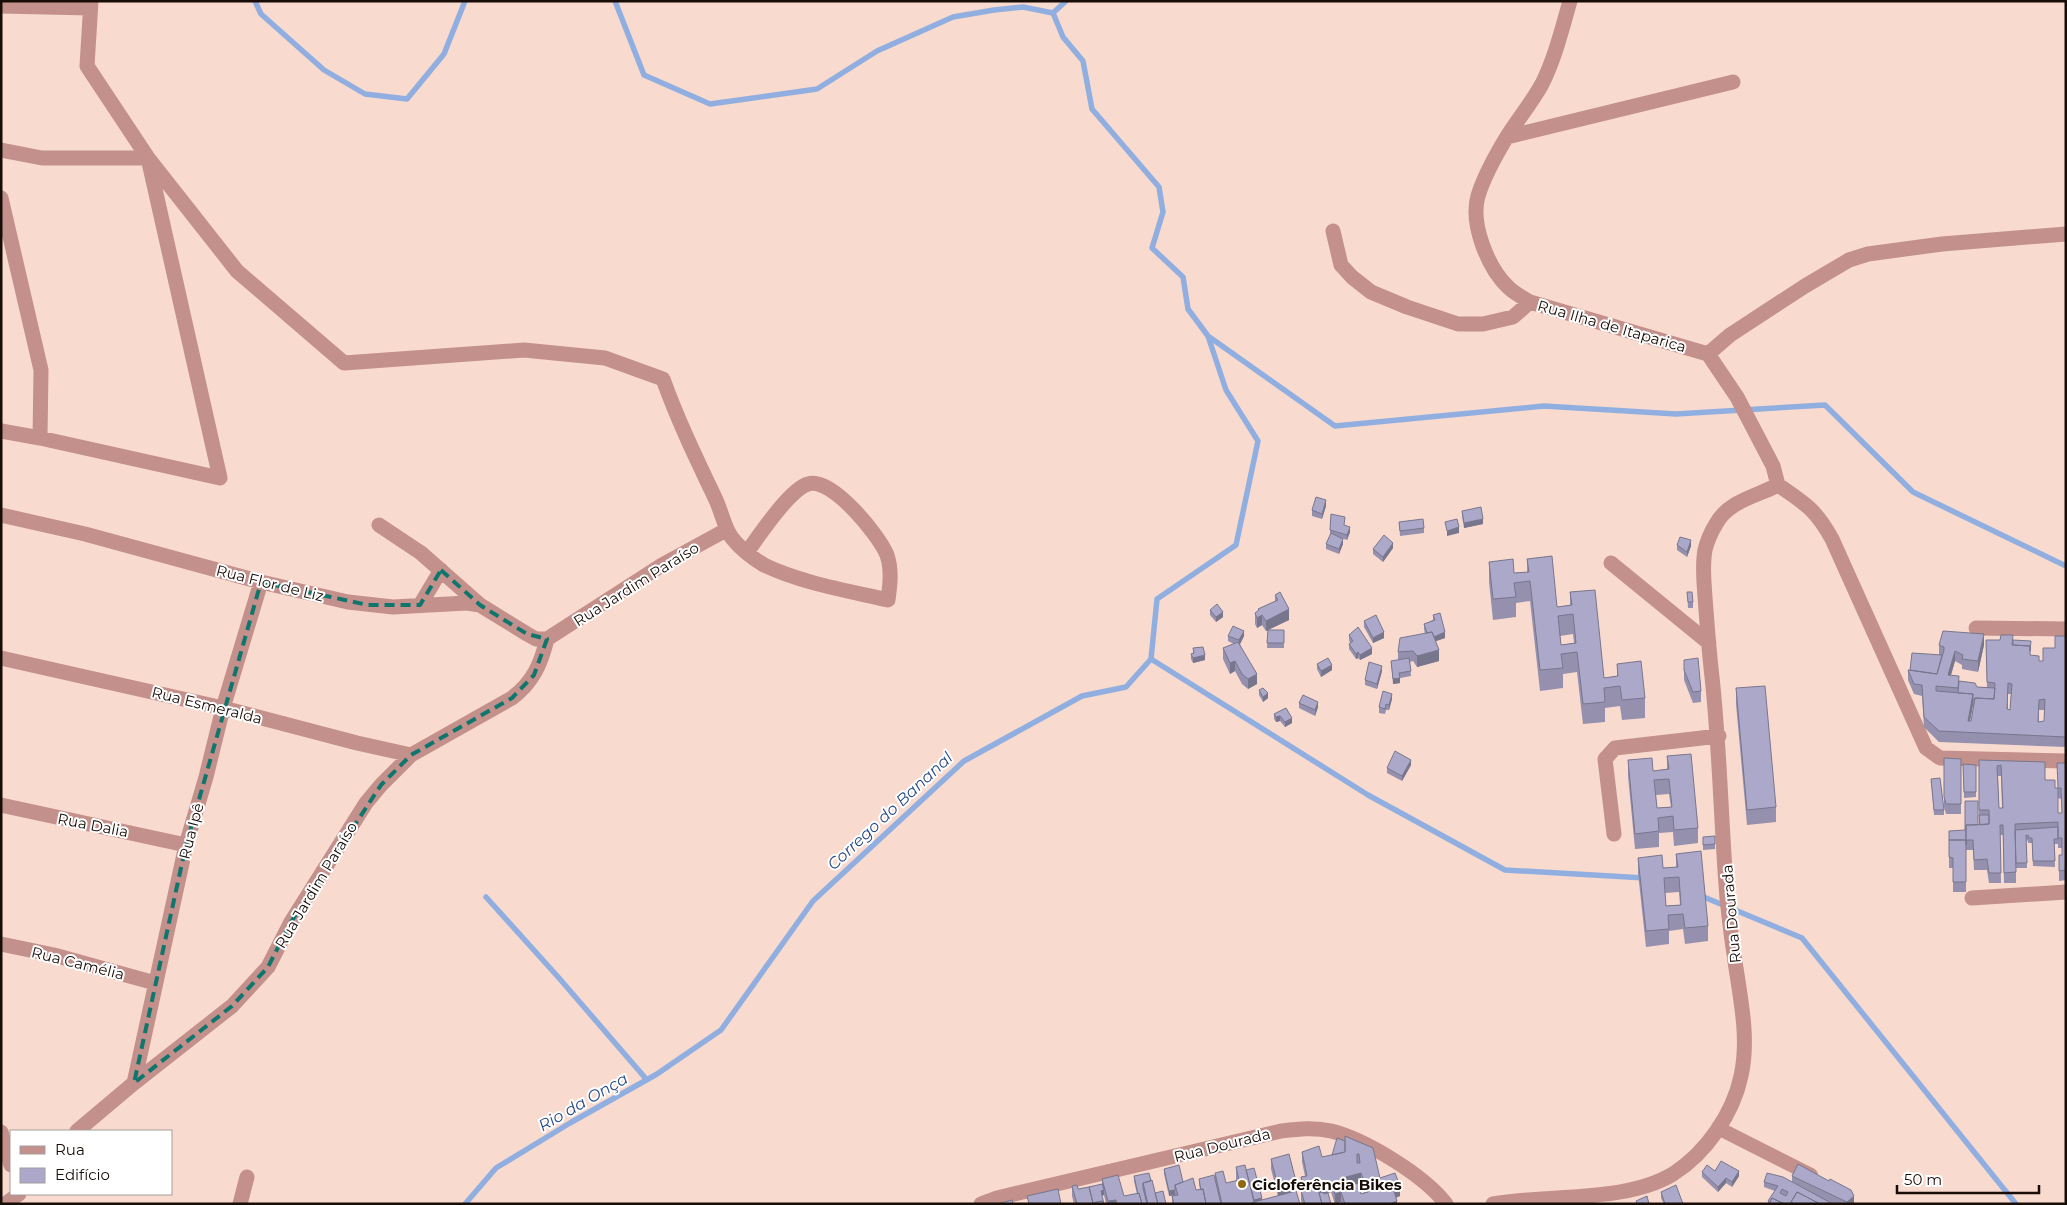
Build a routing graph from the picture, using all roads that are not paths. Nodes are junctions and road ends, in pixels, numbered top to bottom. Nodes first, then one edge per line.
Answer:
1 (1570, 1) edge
2 (90, 4) edge
3 (1, 6) edge
4 (1733, 82) dead end
5 (1507, 137) junction
6 (1, 150) edge
7 (148, 158) junction
8 (1, 198) edge
9 (1333, 231) dead end
10 (2066, 234) edge
11 (1530, 302) junction
12 (1708, 354) junction
13 (1, 431) edge
14 (40, 438) junction
15 (1778, 485) junction
16 (1, 515) edge
17 (379, 525) dead end
18 (726, 530) junction
19 (746, 552) junction
20 (1611, 563) dead end
21 (441, 570) junction
22 (261, 582) junction
23 (420, 605) junction
24 (480, 605) junction
25 (1976, 628) dead end
26 (2066, 629) edge
27 (542, 639) junction
28 (1709, 643) junction
29 (1, 658) edge
30 (223, 708) junction
31 (1718, 736) junction
32 (411, 755) junction
33 (2066, 761) edge
34 (1, 805) edge
35 (1614, 834) dead end
36 (186, 845) junction
37 (2066, 892) edge
38 (1972, 898) dead end
39 (1, 944) edge
40 (155, 982) junction
41 (134, 1083) junction
42 (1718, 1128) junction
43 (78, 1130) edge
44 (1, 1132) edge
45 (10, 1161) edge
46 (247, 1177) dead end
47 (1821, 1184) edge
48 (18, 1195) edge
49 (5, 1204) edge
50 (240, 1204) edge
51 (981, 1204) edge
52 (1446, 1204) edge
53 (1493, 1204) edge

1 - 5 street, Rua Ilha de Itaparica
2 - 3 street
2 - 7 street
4 - 5 street
5 - 11 street, Rua Ilha de Itaparica
6 - 7 street
7 - 14 street
7 - 18 street
8 - 14 street
9 - 11 street
10 - 12 street
11 - 12 street, Rua Ilha de Itaparica
12 - 15 street
13 - 14 street
15 - 28 street, Rua Dourada
15 - 33 street
16 - 22 street, Rua Flor de Liz
17 - 21 street
18 - 19 street
18 - 27 street, Rua Jardim Paraíso
19 - 19 street
20 - 28 street
21 - 23 street
21 - 24 street
22 - 23 street, Rua Flor de Liz
22 - 30 street, Rua Ipê
23 - 24 street, Rua Flor de Liz
24 - 27 street, Rua Flor de Liz
25 - 26 street
27 - 32 street, Rua Jardim Paraíso
28 - 31 street, Rua Dourada
29 - 30 street, Rua Esmeralda
30 - 32 street, Rua Esmeralda
30 - 36 street, Rua Ipê
31 - 35 street
31 - 42 street, Rua Dourada
32 - 41 street, Rua Jardim Paraíso
34 - 36 street, Rua Dalia
36 - 40 street, Rua Ipê
37 - 38 street
39 - 40 street, Rua Camélia
40 - 41 street, Rua Ipê
41 - 43 street, Rua Jardim Paraíso
42 - 47 street
42 - 53 street, Rua Dourada
44 - 45 street
46 - 50 street
48 - 49 street
51 - 52 street, Rua Dourada

